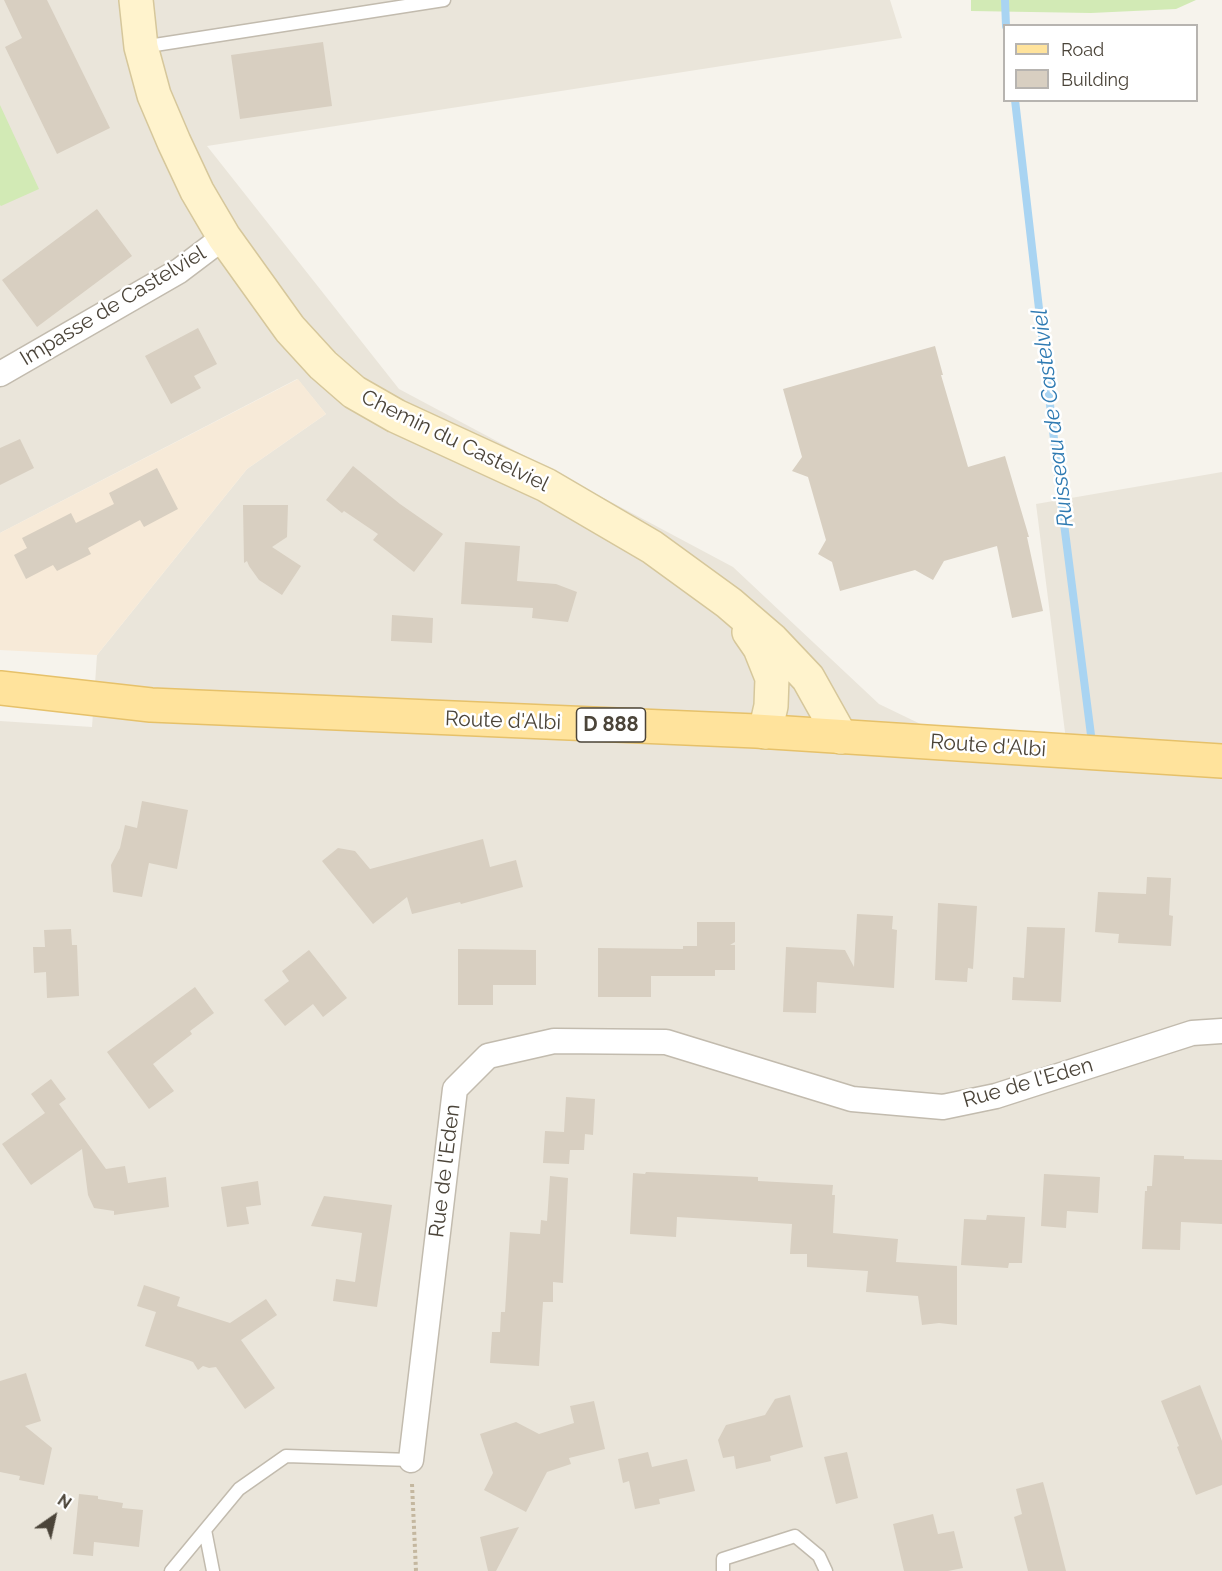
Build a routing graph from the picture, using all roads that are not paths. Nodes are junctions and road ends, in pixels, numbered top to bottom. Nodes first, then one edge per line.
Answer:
1 (136, 0) edge
2 (444, 0) edge
3 (141, 47) junction
4 (224, 237) junction
5 (0, 374) edge
6 (729, 603) junction
7 (0, 688) edge
8 (765, 732) junction
9 (841, 736) junction
10 (1222, 761) edge
11 (1222, 1031) edge
12 (411, 1460) joint
13 (206, 1530) junction
14 (171, 1571) edge
15 (213, 1571) edge
16 (723, 1571) edge
17 (826, 1571) edge

1 - 3 street, Chemin du Castelviel
2 - 3 lane
3 - 4 street, Chemin du Castelviel
4 - 5 street, Impasse de Castelviel
4 - 6 street, Chemin du Castelviel
6 - 8 street, Chemin du Castelviel
6 - 9 street, Chemin du Castelviel
7 - 8 main road, Route d'Albi / D 888
8 - 9 main road, Route d'Albi / D 888
9 - 10 main road, Route d'Albi / D 888
11 - 12 street, Rue de l'Eden
12 - 13 lane
13 - 14 lane
13 - 15 lane
16 - 17 lane

